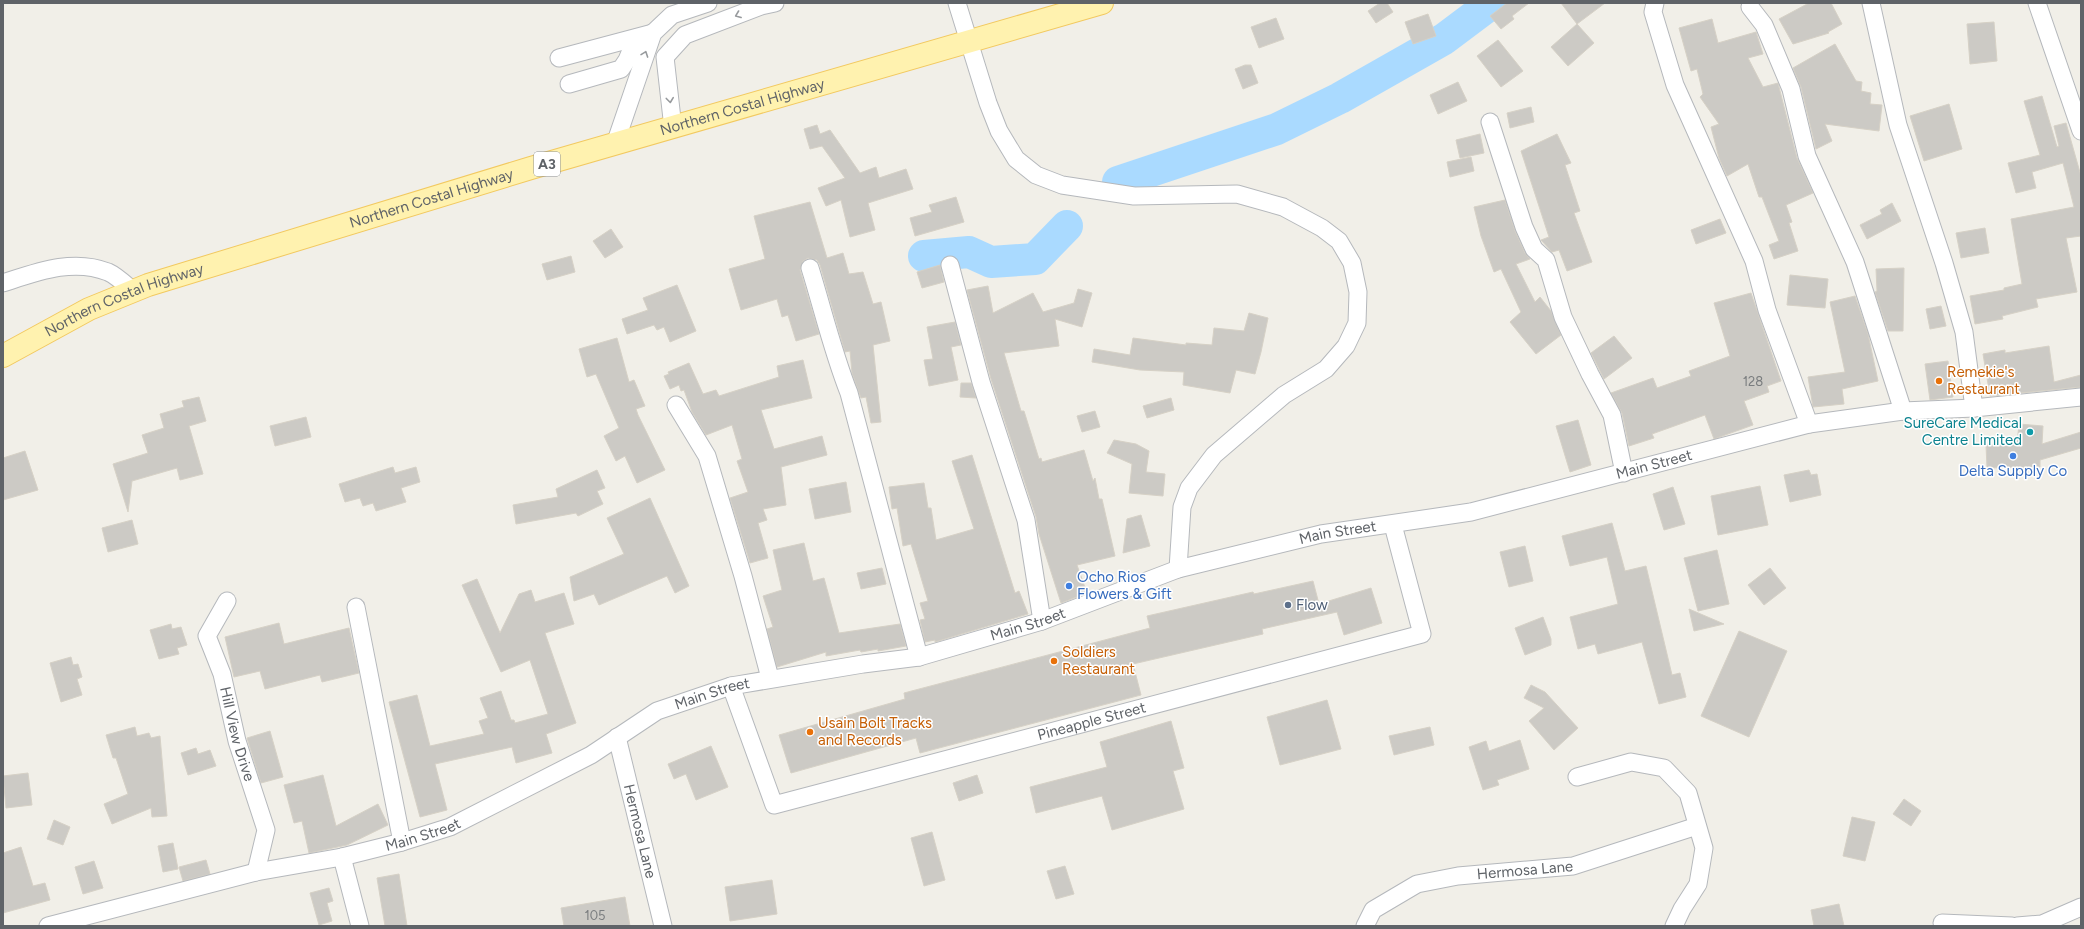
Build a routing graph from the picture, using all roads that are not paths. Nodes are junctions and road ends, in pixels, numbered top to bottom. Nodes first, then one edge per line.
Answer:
1 (708, 3) edge
2 (776, 3) edge
3 (957, 3) edge
4 (1102, 3) edge
5 (1654, 3) edge
6 (1871, 3) edge
7 (2037, 3) edge
8 (1750, 7) dead end
9 (653, 33) junction
10 (636, 38) junction
11 (968, 43) junction
12 (559, 58) dead end
13 (569, 84) dead end
14 (1490, 122) dead end
15 (673, 128) junction
16 (2081, 131) edge
17 (615, 144) junction
18 (950, 265) dead end
19 (810, 268) dead end
20 (3, 283) edge
21 (133, 291) junction
22 (3, 356) edge
23 (2081, 397) edge
24 (676, 405) dead end
25 (1974, 408) junction
26 (1903, 411) junction
27 (1809, 424) junction
28 (1624, 473) junction
29 (1393, 525) junction
30 (1178, 569) junction
31 (227, 600) dead end
32 (356, 607) dead end
33 (1042, 621) junction
34 (919, 657) junction
35 (770, 678) junction
36 (731, 686) junction
37 (617, 737) junction
38 (1578, 777) dead end
39 (1697, 826) junction
40 (402, 842) junction
41 (342, 857) junction
42 (256, 872) junction
43 (2081, 906) edge
44 (1942, 923) dead end
45 (48, 926) edge
46 (360, 926) edge
47 (663, 926) edge
48 (1365, 926) edge
49 (1674, 926) edge
50 (2012, 926) edge
51 (2017, 926) edge

1 - 9 street
2 -> 15 street
3 - 11 street
4 - 11 main road, Northern Costal Highway / A3
5 - 27 street
6 - 25 street
7 - 16 street
8 - 26 street
9 - 10 street
17 -> 9 street
10 - 12 street
10 - 13 street
11 - 15 main road, Northern Costal Highway / A3
11 - 30 street
14 - 28 street
15 - 17 main road, Northern Costal Highway / A3
17 - 21 main road, Northern Costal Highway / A3
18 - 33 street
19 - 34 street
20 - 21 street
21 - 22 main road, Northern Costal Highway / A3
23 - 25 street, Main Street
24 - 35 street
25 - 26 street, Main Street
26 - 27 street, Main Street
27 - 28 street, Main Street
28 - 29 street, Main Street
29 - 30 street, Main Street
29 - 36 street, Pineapple Street
30 - 33 street, Main Street
31 - 42 street, Hill View Drive
32 - 40 street
33 - 34 street, Main Street
34 - 35 street, Main Street
35 - 36 street, Main Street
36 - 37 street, Main Street
37 - 40 street, Main Street
37 - 47 street, Hermosa Lane
38 - 39 street
39 - 48 street, Hermosa Lane
39 - 49 street
40 - 41 street, Main Street
41 - 42 street, Main Street
41 - 46 street
42 - 45 street, Main Street
43 - 51 street
44 - 50 street

